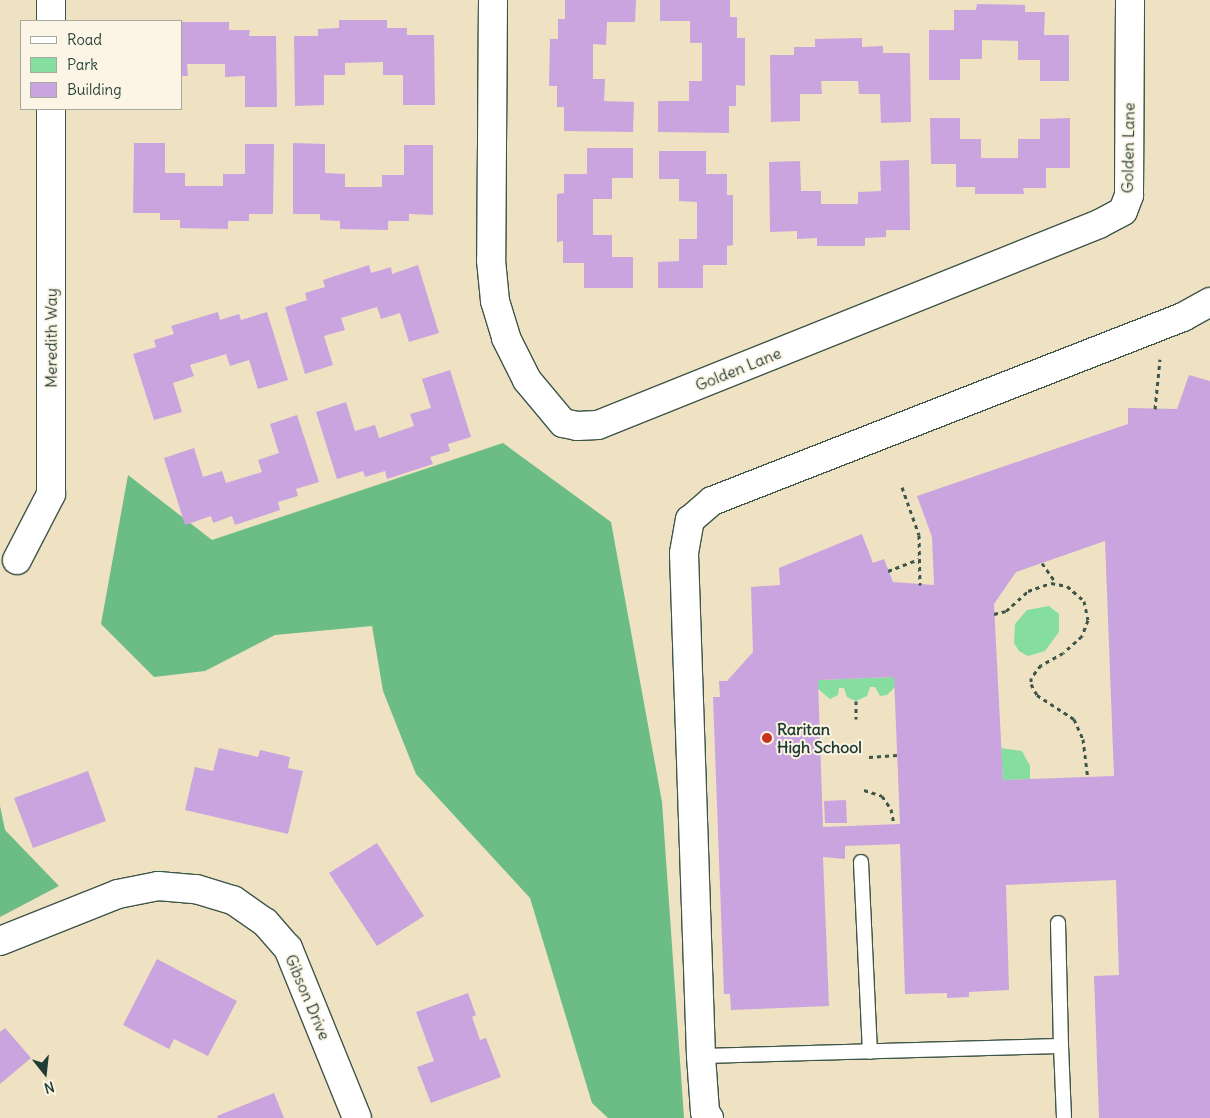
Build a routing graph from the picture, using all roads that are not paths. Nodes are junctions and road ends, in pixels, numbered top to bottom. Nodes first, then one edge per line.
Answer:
1 (50, 0) edge
2 (494, 0) edge
3 (1130, 0) edge
4 (50, 20) edge
5 (50, 110) edge
6 (1210, 302) edge
7 (17, 560) dead end
8 (861, 862) dead end
9 (1058, 923) dead end
10 (0, 941) edge
11 (1061, 1046) junction
12 (870, 1052) junction
13 (701, 1056) junction
14 (357, 1118) edge
15 (709, 1118) edge
16 (1064, 1118) edge

1 - 4 street
2 - 3 street, Golden Lane
5 - 7 street, Meredith Way
6 - 13 street
8 - 12 lane
9 - 11 lane
10 - 14 street, Gibson Drive
11 - 12 lane
11 - 16 lane
12 - 13 lane
13 - 15 street

